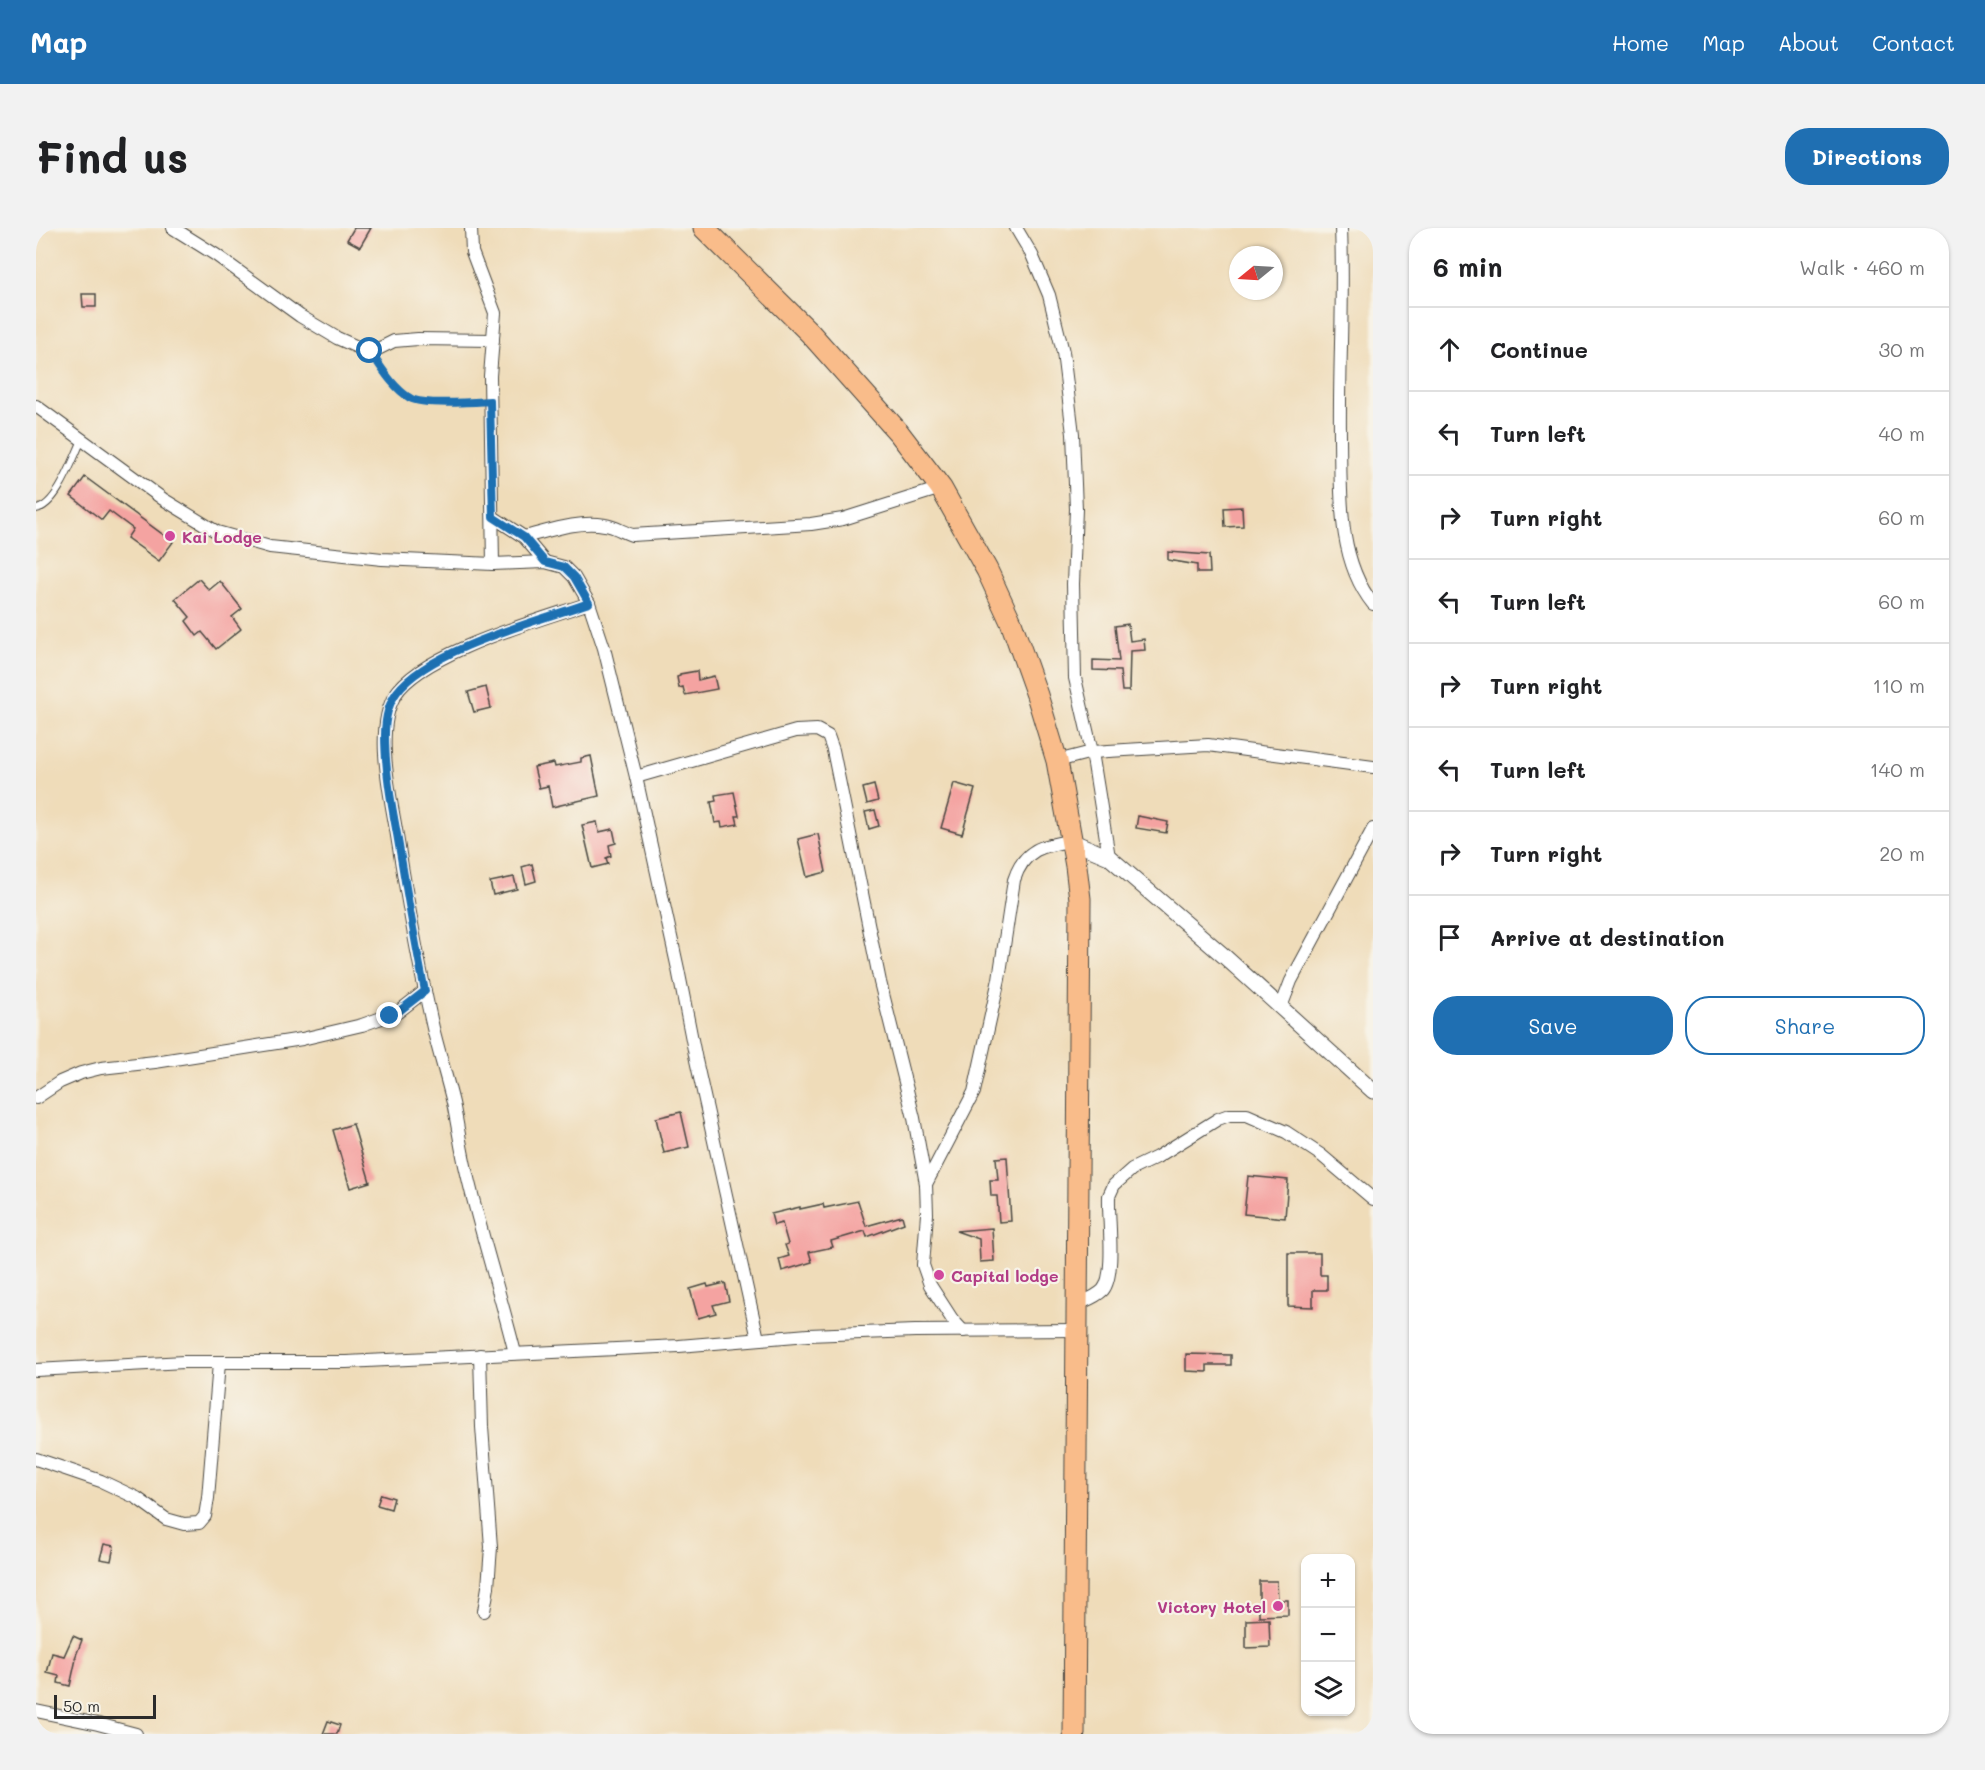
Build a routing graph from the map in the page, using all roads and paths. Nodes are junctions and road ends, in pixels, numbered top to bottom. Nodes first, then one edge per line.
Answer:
1 (173, 228) edge
2 (471, 228) edge
3 (704, 228) edge
4 (1016, 228) edge
5 (1341, 228) edge
6 (493, 340) junction
7 (370, 351) junction
8 (490, 401) junction
9 (36, 406) edge
10 (82, 441) junction
11 (941, 488) junction
12 (36, 509) edge
13 (493, 517) junction
14 (524, 537) junction
15 (545, 562) junction
16 (493, 564) junction
17 (589, 603) junction
18 (1373, 604) edge
19 (1092, 752) junction
20 (1057, 761) junction
21 (1373, 767) edge
22 (636, 777) junction
23 (1373, 829) edge
24 (1071, 841) junction
25 (1108, 857) junction
26 (425, 991) junction
27 (1281, 1007) junction
28 (1373, 1091) edge
29 (36, 1098) edge
30 (926, 1184) junction
31 (1373, 1199) edge
32 (1078, 1304) junction
33 (1078, 1330) junction
34 (963, 1331) junction
35 (758, 1339) junction
36 (515, 1353) junction
37 (480, 1355) junction
38 (219, 1363) junction
39 (36, 1370) edge
40 (36, 1459) edge
41 (484, 1611) dead end
42 (36, 1711) edge
43 (136, 1734) edge
44 (1074, 1734) edge

1 - 7 street
2 - 6 street
3 - 11 highway
4 - 19 street
5 - 18 street
6 - 7 street
6 - 8 street
7 - 8 path
8 - 13 street
9 - 10 street
10 - 12 lane
10 - 16 street
11 - 14 street
11 - 20 highway
13 - 14 street
13 - 16 street
14 - 15 street
15 - 16 street
15 - 17 street
17 - 22 street
17 - 26 street
19 - 20 street
19 - 21 street
19 - 25 street
20 - 24 highway
22 - 30 street
22 - 35 street
23 - 27 street
24 - 25 street
24 - 30 street
24 - 32 highway
25 - 27 street
26 - 29 street
26 - 36 street
27 - 28 street
30 - 34 street
31 - 32 street
32 - 33 highway
33 - 34 street
33 - 44 highway
34 - 35 street
35 - 36 street
36 - 37 street
37 - 38 street
37 - 41 street
38 - 39 street
38 - 40 street
42 - 43 street

